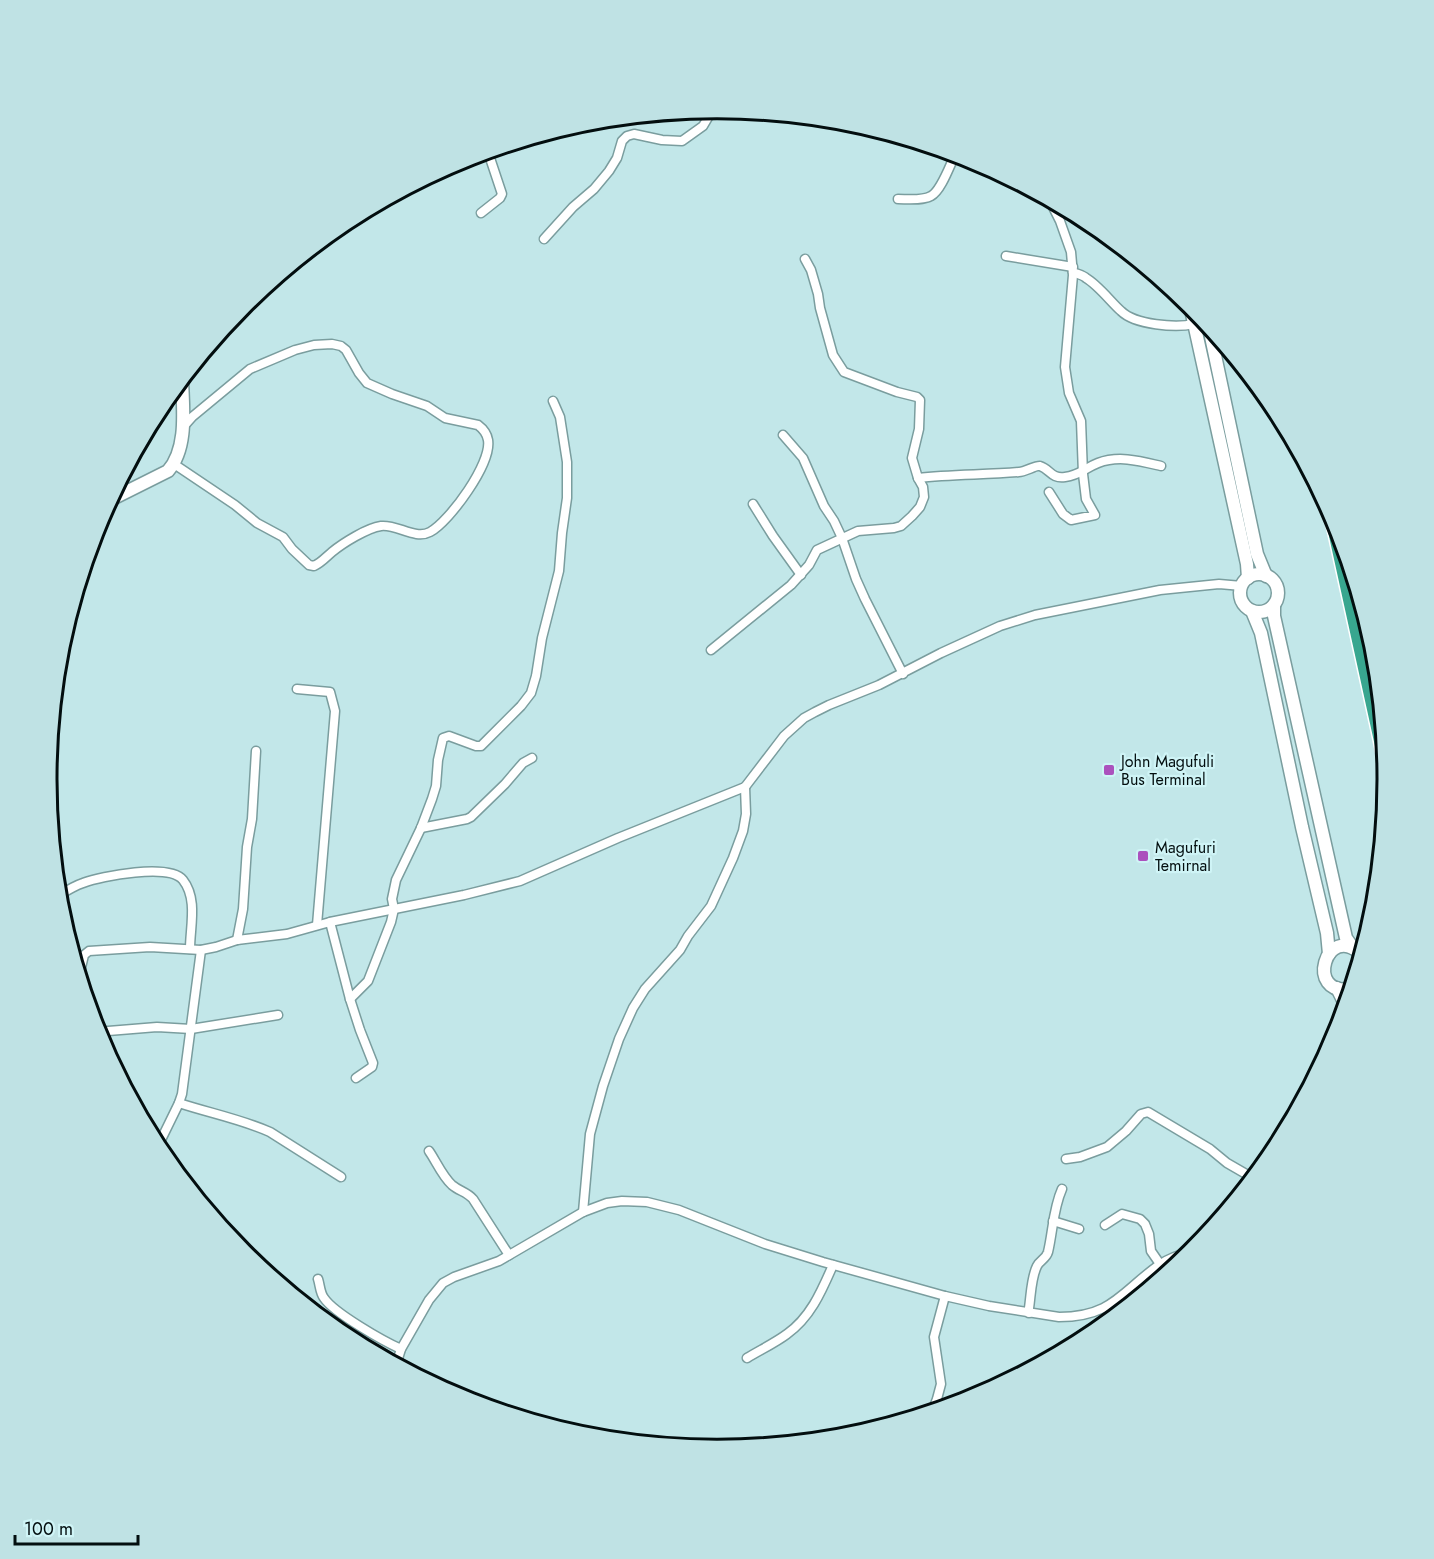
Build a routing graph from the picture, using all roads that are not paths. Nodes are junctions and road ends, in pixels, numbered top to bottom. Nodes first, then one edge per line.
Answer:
1 (707, 119) edge
2 (491, 160) edge
3 (952, 163) edge
4 (898, 199) dead end
5 (481, 213) dead end
6 (1056, 214) edge
7 (544, 239) dead end
8 (1006, 256) dead end
9 (805, 259) dead end
10 (1073, 270) junction
11 (1194, 324) joint
12 (1212, 343) edge
13 (183, 393) edge
14 (553, 401) dead end
15 (184, 426) junction
16 (783, 435) dead end
17 (174, 464) junction
18 (1161, 466) dead end
19 (1083, 472) junction
20 (918, 478) junction
21 (1049, 492) dead end
22 (122, 494) edge
23 (753, 504) dead end
24 (842, 538) junction
25 (801, 575) junction
26 (1266, 576) junction
27 (1245, 582) junction
28 (1347, 582) edge
29 (1274, 605) junction
30 (1252, 611) junction
31 (711, 650) dead end
32 (903, 674) junction
33 (297, 689) dead end
34 (1371, 693) edge
35 (256, 751) dead end
36 (532, 758) dead end
37 (745, 788) junction
38 (421, 828) junction
39 (67, 891) edge
40 (394, 909) junction
41 (330, 922) junction
42 (316, 925) junction
43 (237, 940) junction
44 (190, 949) junction
45 (1355, 949) edge
46 (201, 950) junction
47 (1355, 950) edge
48 (1329, 954) junction
49 (82, 961) edge
50 (1337, 988) junction
51 (1343, 990) edge
52 (1341, 995) edge
53 (350, 999) junction
54 (278, 1015) dead end
55 (191, 1029) junction
56 (107, 1031) edge
57 (356, 1078) dead end
58 (179, 1103) junction
59 (162, 1137) edge
60 (429, 1151) dead end
61 (1066, 1160) dead end
62 (1246, 1174) edge
63 (341, 1177) dead end
64 (1062, 1188) dead end
65 (583, 1212) junction
66 (1053, 1221) junction
67 (1105, 1225) dead end
68 (1079, 1229) dead end
69 (509, 1255) junction
70 (1170, 1260) edge
71 (1160, 1264) junction
72 (833, 1265) junction
73 (318, 1279) dead end
74 (945, 1296) junction
75 (1029, 1313) junction
76 (400, 1349) junction
77 (398, 1357) edge
78 (747, 1358) dead end
79 (936, 1401) edge

1 - 7 street
2 - 5 street
3 - 4 street
6 - 10 street
8 - 10 street
9 - 20 street
10 - 11 street
10 - 19 street
11 - 27 street
12 - 26 street
13 - 15 street
14 - 38 street
15 - 17 street
15 - 17 street
16 - 24 street
17 - 22 street
18 - 19 street
19 - 20 street
19 - 21 street
20 - 24 street
23 - 25 street
24 - 25 street
24 - 32 street
25 - 31 street
26 - 27 street
26 - 29 street
27 - 30 street
27 - 32 street
28 - 34 highway
29 - 30 street
29 - 45 street
30 - 48 street
32 - 37 street
33 - 42 street
35 - 43 street
36 - 38 street
37 - 40 street
37 - 65 street
38 - 40 street
39 - 44 street
40 - 41 street
40 - 53 street
41 - 42 street
41 - 53 street
42 - 43 street
43 - 46 street
44 - 46 street
44 - 49 street
46 - 55 street
47 - 48 street
48 - 50 street
50 - 51 street
50 - 52 street
53 - 57 street
54 - 55 street
55 - 56 street
55 - 58 street
58 - 59 street
58 - 63 street
60 - 69 street
61 - 62 street
64 - 66 street
65 - 69 street
65 - 72 street
66 - 68 street
66 - 75 street
67 - 71 street
69 - 76 street
70 - 71 street
71 - 75 street
72 - 74 street
72 - 78 street
73 - 76 street
74 - 75 street
74 - 79 street
76 - 77 street

